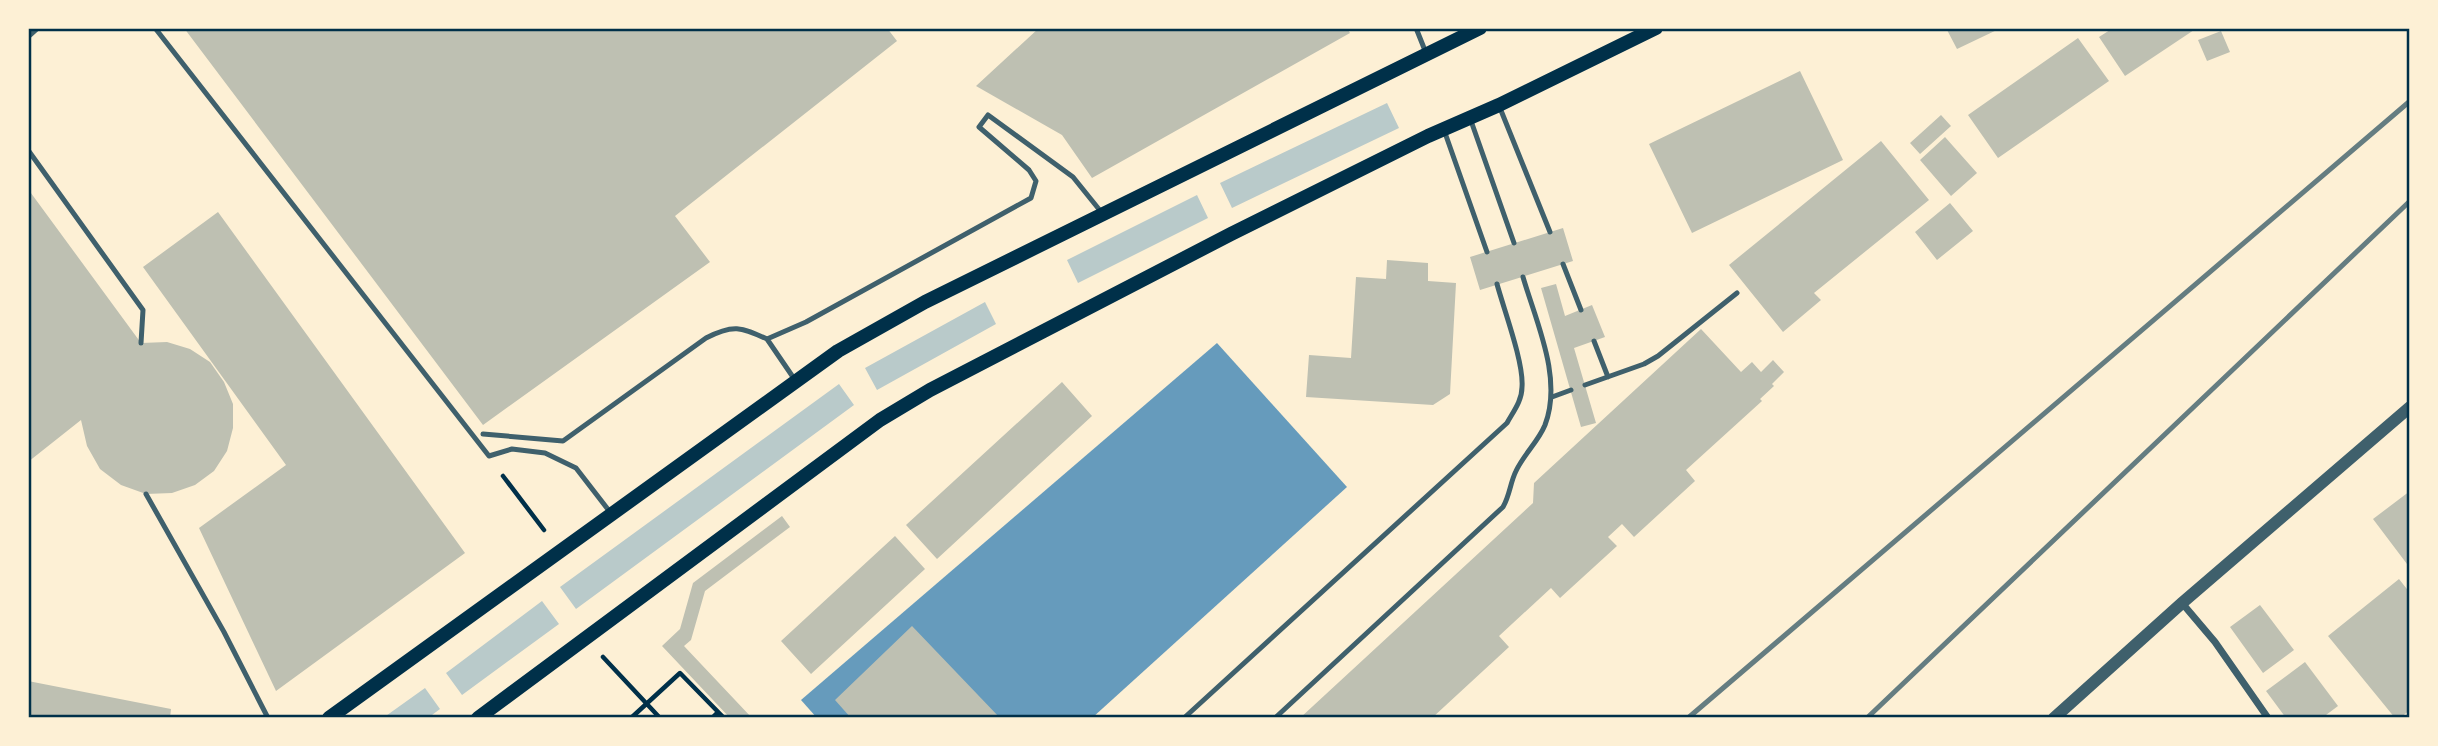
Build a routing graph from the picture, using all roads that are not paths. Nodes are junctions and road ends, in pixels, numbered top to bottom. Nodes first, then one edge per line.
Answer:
1 (38, 28) edge
2 (155, 28) edge
3 (1416, 28) edge
4 (1480, 28) edge
5 (1656, 28) edge
6 (28, 37) edge
7 (1426, 53) junction
8 (1499, 105) junction
9 (1469, 118) junction
10 (1444, 130) junction
11 (28, 150) edge
12 (1102, 213) junction
13 (1550, 232) dead end
14 (1514, 243) dead end
15 (1487, 252) dead end
16 (1563, 264) dead end
17 (1523, 276) dead end
18 (1497, 284) dead end
19 (1737, 293) dead end
20 (1581, 310) dead end
21 (767, 339) junction
22 (1594, 341) dead end
23 (141, 343) dead end
24 (1608, 377) junction
25 (796, 382) junction
26 (1585, 385) dead end
27 (1571, 390) dead end
28 (1552, 397) junction
29 (2410, 407) edge
30 (483, 434) dead end
31 (146, 494) dead end
32 (612, 515) junction
33 (2182, 603) junction
34 (268, 718) edge
35 (329, 718) edge
36 (478, 718) edge
37 (1184, 718) edge
38 (1275, 718) edge
39 (2053, 718) edge
40 (2268, 718) edge

1 - 6 lane
2 - 32 lane
3 - 7 lane
4 - 7 main road
5 - 8 main road
7 - 12 main road
8 - 9 main road
8 - 13 lane
9 - 10 main road
9 - 14 lane
10 - 15 lane
10 - 36 main road
11 - 23 lane
12 - 21 lane
12 - 25 main road
16 - 20 lane
17 - 28 lane
18 - 37 lane
19 - 24 lane
21 - 25 lane
21 - 30 lane
22 - 24 lane
24 - 26 lane
25 - 32 main road
27 - 28 lane
28 - 38 lane
29 - 33 street
31 - 34 lane
32 - 35 main road
33 - 39 street
33 - 40 street

